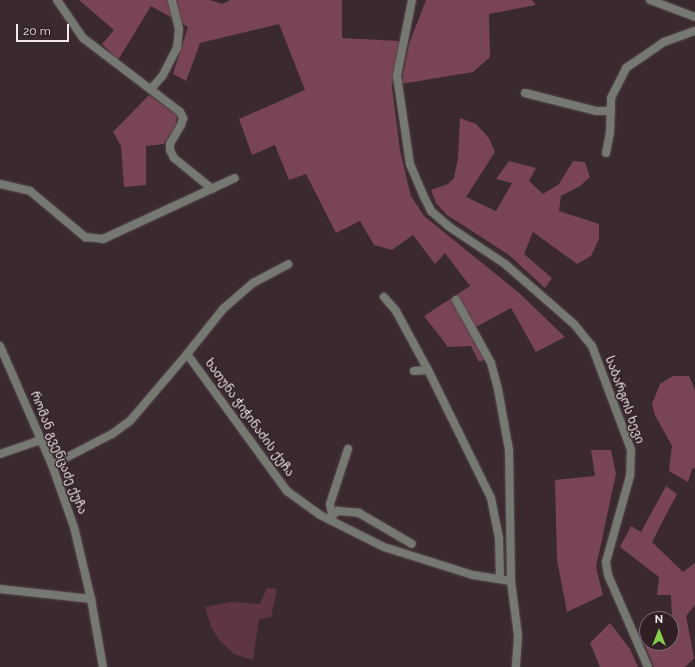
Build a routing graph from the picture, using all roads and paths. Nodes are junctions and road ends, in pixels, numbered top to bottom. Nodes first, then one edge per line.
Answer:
1 (57, 0) edge
2 (172, 0) edge
3 (412, 0) edge
4 (650, 0) edge
5 (695, 17) edge
6 (695, 31) edge
7 (151, 90) junction
8 (526, 93) dead end
9 (611, 111) junction
10 (606, 153) dead end
11 (235, 178) dead end
12 (0, 184) edge
13 (212, 188) junction
14 (288, 264) dead end
15 (384, 297) dead end
16 (456, 300) dead end
17 (0, 346) edge
18 (187, 354) junction
19 (428, 370) junction
20 (414, 371) dead end
21 (41, 440) junction
22 (348, 449) dead end
23 (0, 454) edge
24 (52, 465) junction
25 (330, 517) junction
26 (412, 544) dead end
27 (500, 579) junction
28 (511, 581) junction
29 (0, 589) edge
30 (91, 599) junction
31 (103, 667) edge
32 (516, 667) edge
33 (648, 667) edge

1 - 7 street
2 - 7 street
3 - 33 street, საბარგოს ხევი
4 - 5 street
6 - 9 street
7 - 13 street
8 - 9 street
9 - 10 street
11 - 13 street
12 - 13 street
14 - 18 street
15 - 19 street
16 - 28 street
17 - 21 street, რომან გვენცაძე ქუჩა
18 - 24 street
18 - 25 street, ხათუნა ჭიჭინაძის ქუჩა
19 - 20 street
19 - 27 street
21 - 23 street
21 - 24 street, რომან გვენცაძე ქუჩა
22 - 25 street
24 - 30 street, რომან გვენცაძე ქუჩა
25 - 26 street
25 - 27 street, ხათუნა ჭიჭინაძის ქუჩა
27 - 28 street, ხათუნა ჭიჭინაძის ქუჩა
28 - 32 street
29 - 30 street
30 - 31 street, რომან გვენცაძე ქუჩა

